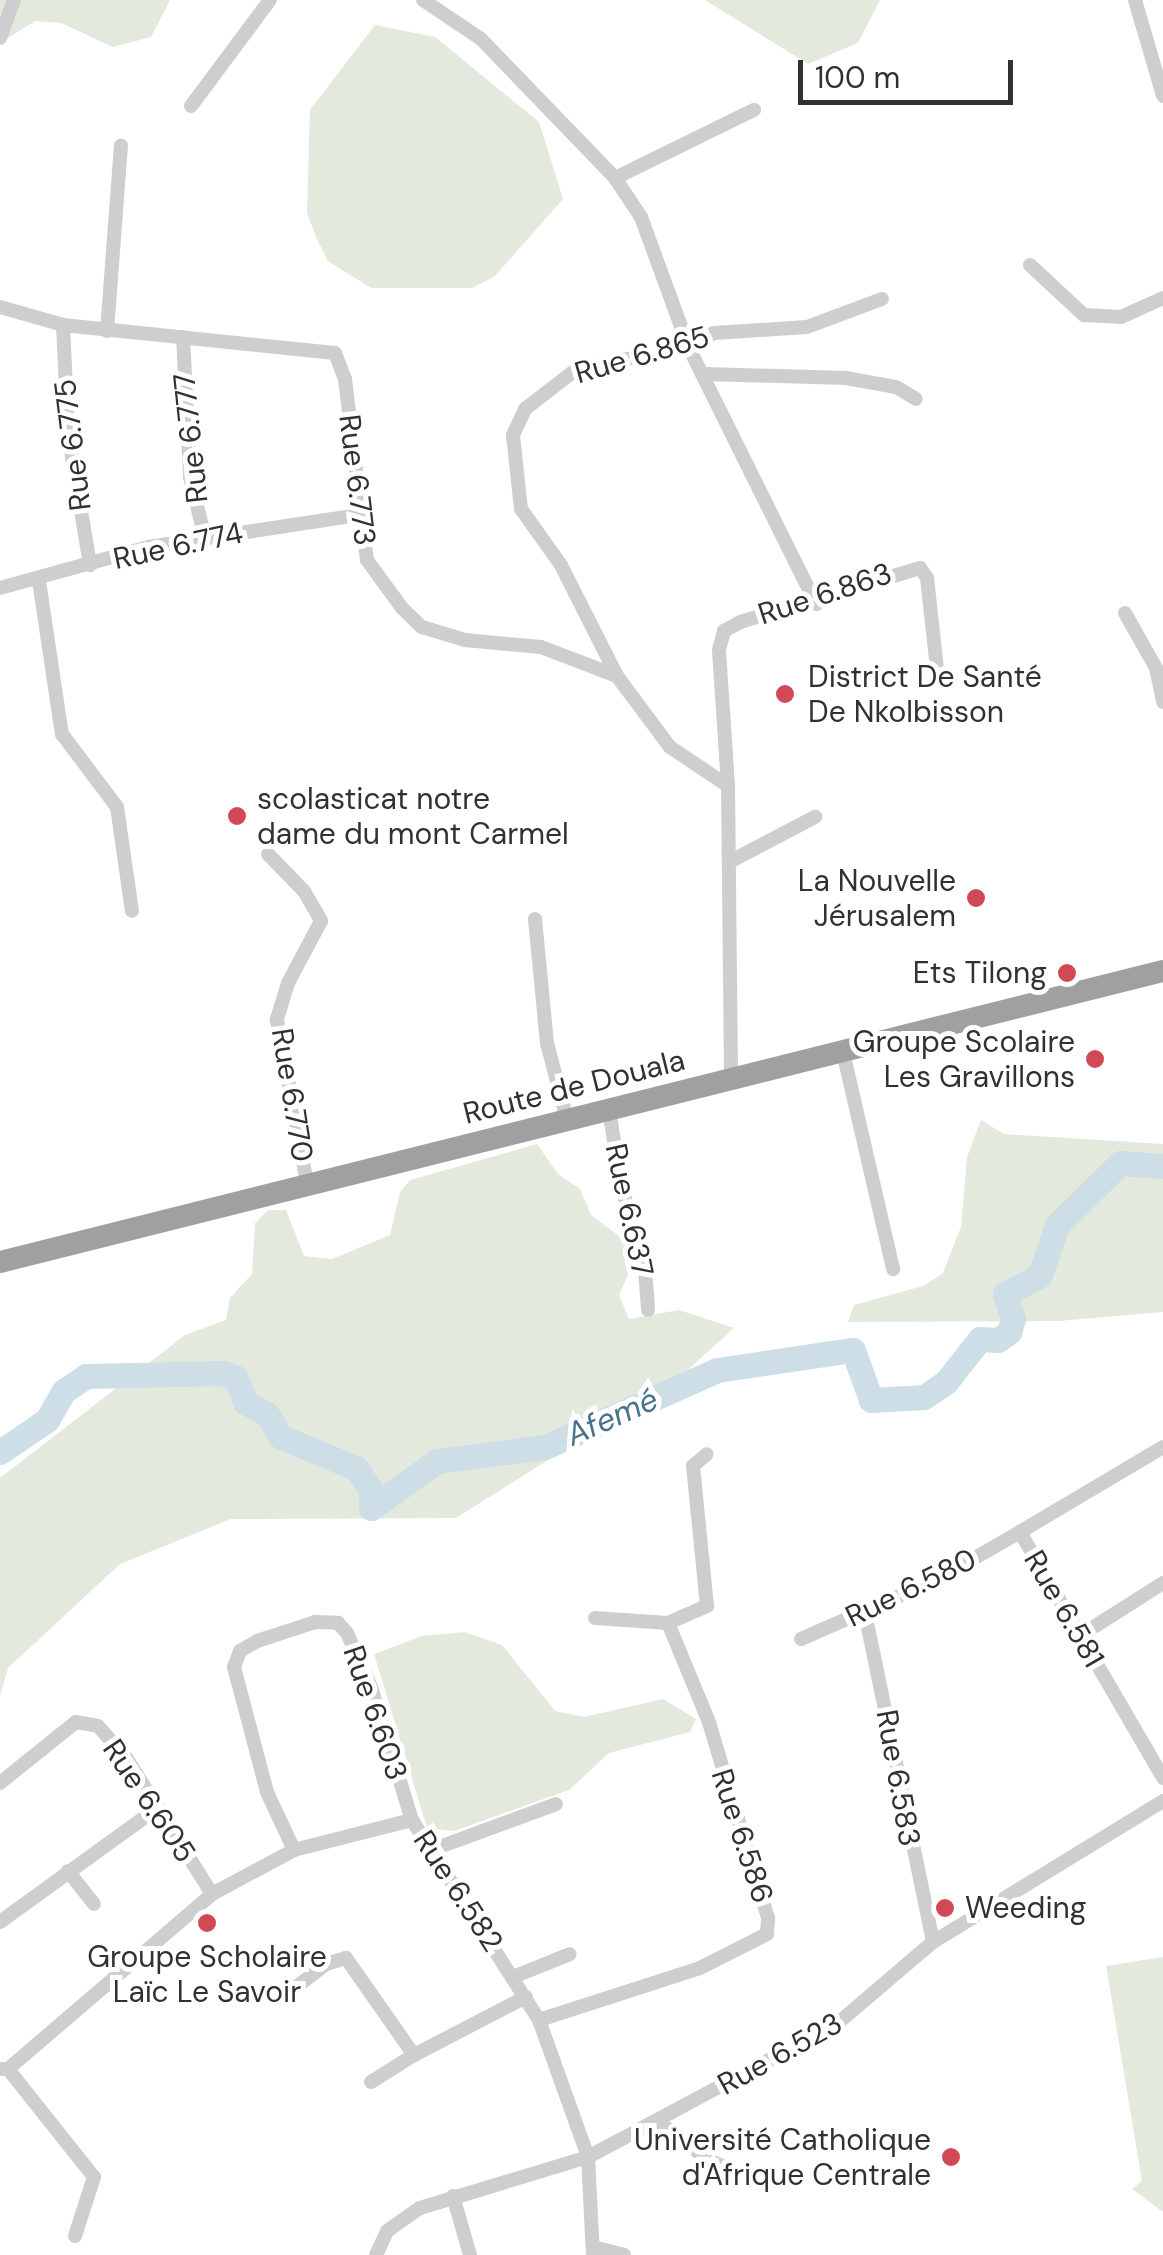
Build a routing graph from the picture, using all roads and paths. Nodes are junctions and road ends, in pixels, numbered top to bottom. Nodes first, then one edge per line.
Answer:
1 (14, 0) edge
2 (270, 0) edge
3 (423, 0) edge
4 (1135, 0) edge
5 (0, 38) edge
6 (1163, 96) edge
7 (192, 106) dead end
8 (754, 110) dead end
9 (121, 146) dead end
10 (615, 178) junction
11 (1030, 265) dead end
12 (1163, 298) edge
13 (882, 299) dead end
14 (0, 307) edge
15 (64, 325) junction
16 (107, 330) junction
17 (182, 337) junction
18 (689, 348) junction
19 (705, 374) junction
20 (916, 399) dead end
21 (358, 515) junction
22 (206, 538) junction
23 (90, 565) junction
24 (40, 582) junction
25 (0, 588) edge
26 (816, 604) junction
27 (1126, 613) dead end
28 (937, 669) dead end
29 (617, 676) junction
30 (1163, 702) edge
31 (728, 786) junction
32 (815, 817) dead end
33 (268, 854) dead end
34 (733, 860) junction
35 (132, 911) dead end
36 (535, 920) dead end
37 (1163, 971) edge
38 (844, 1052) junction
39 (731, 1080) junction
40 (609, 1110) junction
41 (566, 1120) junction
42 (307, 1184) junction
43 (0, 1262) edge
44 (893, 1268) dead end
45 (648, 1310) dead end
46 (1163, 1447) edge
47 (707, 1454) dead end
48 (1020, 1532) junction
49 (1163, 1583) edge
50 (865, 1614) junction
51 (595, 1618) dead end
52 (668, 1623) junction
53 (1078, 1637) junction
54 (801, 1639) dead end
55 (1163, 1778) edge
56 (0, 1782) edge
57 (1163, 1801) edge
58 (556, 1804) dead end
59 (155, 1810) junction
60 (412, 1820) junction
61 (294, 1850) junction
62 (430, 1850) junction
63 (68, 1871) junction
64 (212, 1894) junction
65 (94, 1904) dead end
66 (0, 1922) edge
67 (933, 1942) junction
68 (570, 1954) dead end
69 (513, 1977) junction
70 (286, 1995) dead end
71 (526, 1997) junction
72 (540, 2020) junction
73 (414, 2056) junction
74 (4, 2069) edge
75 (371, 2082) dead end
76 (659, 2122) junction
77 (588, 2157) junction
78 (762, 2182) dead end
79 (453, 2196) junction
80 (75, 2236) dead end
81 (593, 2251) edge
82 (376, 2255) edge
83 (470, 2255) edge
84 (624, 2255) edge

1 - 5 street
2 - 7 street
3 - 10 street
4 - 6 street
8 - 10 street
9 - 16 street
10 - 18 street
11 - 12 street
13 - 18 street, Rue 6.865
14 - 15 street, Rue 6.773
15 - 16 street, Rue 6.773
15 - 23 street, Rue 6.775
16 - 17 street, Rue 6.773
17 - 21 street, Rue 6.773
17 - 22 street, Rue 6.777
18 - 19 street
18 - 29 street, Rue 6.865
19 - 20 street
19 - 26 street
21 - 22 street, Rue 6.774
21 - 29 street, Rue 6.773
22 - 23 street, Rue 6.774
23 - 24 street, Rue 6.774
24 - 25 street, Rue 6.774
24 - 35 street
26 - 28 street, Rue 6.863
26 - 31 street, Rue 6.863
27 - 30 street
29 - 31 street
31 - 34 street
32 - 34 street
33 - 42 street, Rue 6.770
34 - 39 street
36 - 41 street
37 - 38 highway, Route de Douala
38 - 39 highway, Route de Douala
38 - 44 street
39 - 40 highway, Route de Douala
40 - 41 highway, Route de Douala
40 - 45 street, Rue 6.637
41 - 42 highway, Route de Douala
42 - 43 highway, Route de Douala
46 - 48 street, Rue 6.581
47 - 52 street
48 - 50 street, Rue 6.580
48 - 53 street, Rue 6.581
49 - 53 street
50 - 54 street, Rue 6.580
50 - 67 street, Rue 6.583
51 - 52 street
52 - 72 street, Rue 6.586
53 - 55 street, Rue 6.581
56 - 59 street, Rue 6.605
57 - 67 street, Rue 6.523
58 - 62 street
59 - 63 street
59 - 64 street, Rue 6.605
60 - 61 street, Rue 6.582
60 - 61 street, Rue 6.603
60 - 62 street, Rue 6.582
61 - 64 street, Rue 6.582
62 - 69 street, Rue 6.582
63 - 65 street
63 - 66 street
64 - 74 street, Rue 6.582
67 - 76 street, Rue 6.523
68 - 69 street
69 - 71 street, Rue 6.582
70 - 73 street
71 - 72 street, Rue 6.582
71 - 73 street
72 - 77 street, Rue 6.582
73 - 75 street
74 - 80 street
76 - 77 street, Rue 6.523
76 - 78 street
77 - 79 street, Rue 6.523
77 - 81 street, Rue 6.582
79 - 82 street, Rue 6.523
79 - 83 street
81 - 84 street

